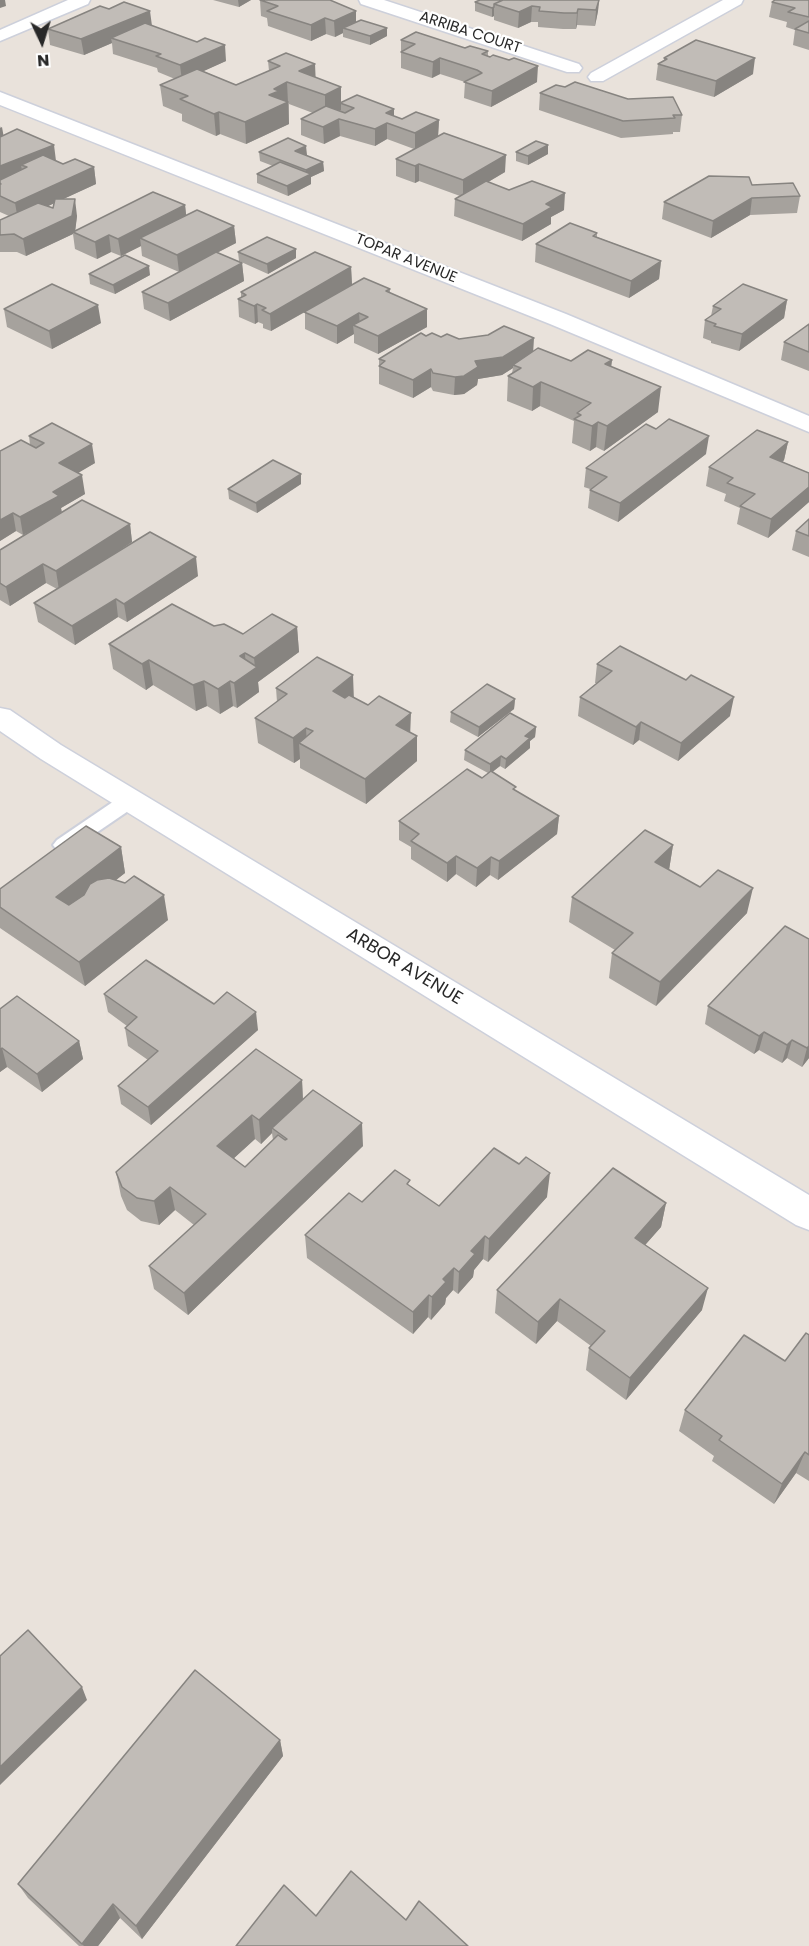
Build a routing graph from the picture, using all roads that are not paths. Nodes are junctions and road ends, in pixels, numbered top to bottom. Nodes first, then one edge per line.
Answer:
1 (82, 0) edge
2 (367, 0) edge
3 (735, 0) edge
4 (0, 36) edge
5 (573, 68) dead end
6 (597, 76) dead end
7 (0, 98) edge
8 (809, 425) edge
9 (0, 717) edge
10 (130, 800) junction
11 (48, 856) edge
12 (809, 1215) edge

1 - 4 street
2 - 5 street, ARRIBA COURT
3 - 6 street
7 - 8 street, TOPAR AVENUE
9 - 10 street, ARBOR AVENUE
10 - 11 lane
10 - 12 street, ARBOR AVENUE

